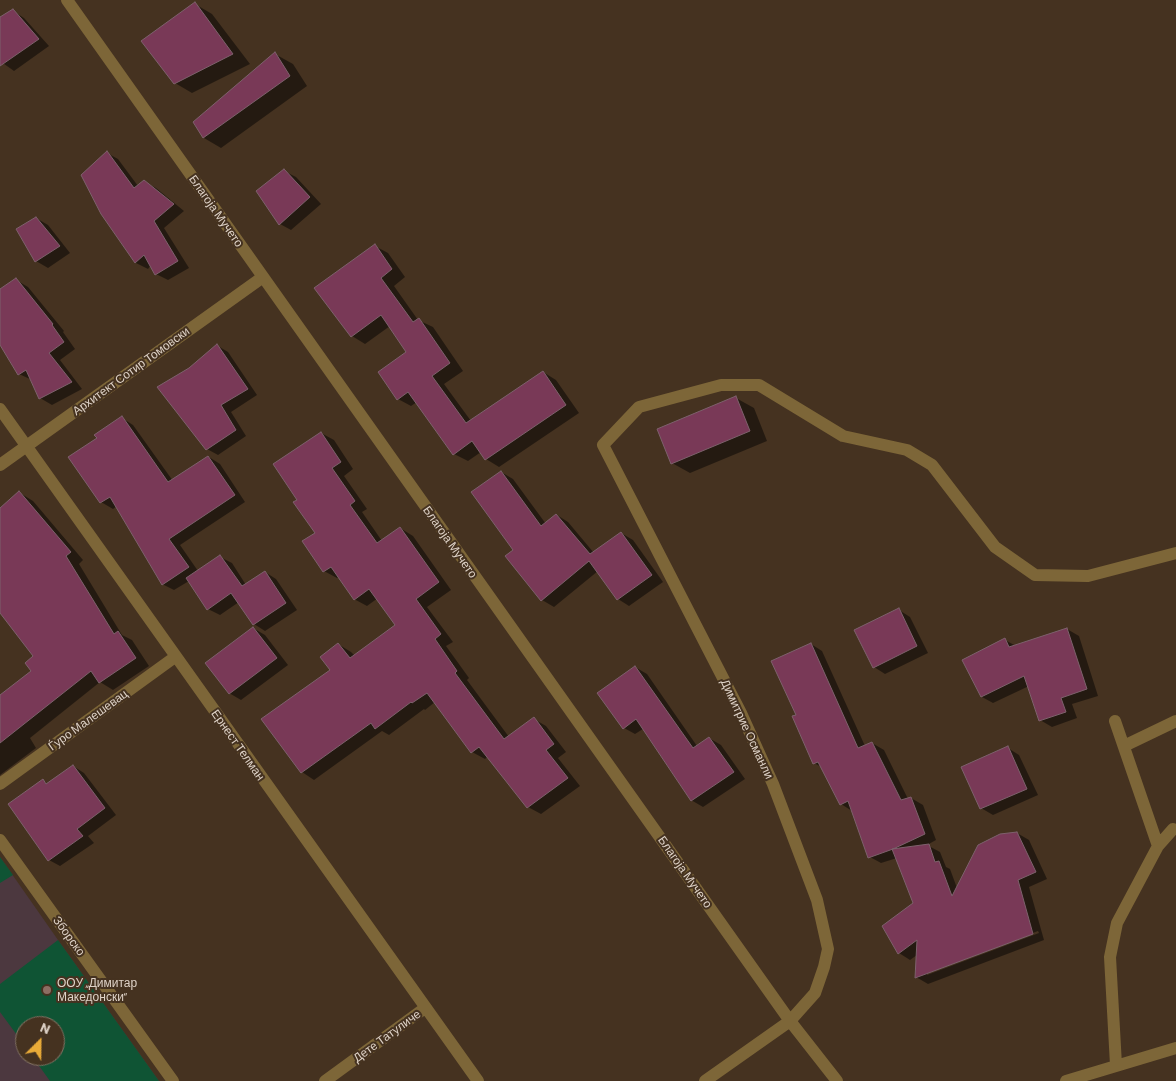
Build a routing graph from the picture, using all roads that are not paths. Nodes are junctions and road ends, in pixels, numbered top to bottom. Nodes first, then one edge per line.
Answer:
1 (66, 0) edge
2 (263, 277) junction
3 (0, 409) edge
4 (27, 446) junction
5 (0, 465) edge
6 (1176, 553) edge
7 (175, 656) junction
8 (1115, 721) dead end
9 (1176, 721) edge
10 (1124, 746) junction
11 (0, 784) edge
12 (1173, 828) dead end
13 (0, 840) edge
14 (1158, 846) junction
15 (425, 1008) junction
16 (790, 1021) junction
17 (1176, 1048) edge
18 (1116, 1065) junction
19 (173, 1081) edge
20 (325, 1081) edge
21 (478, 1081) edge
22 (705, 1081) edge
23 (837, 1081) edge
24 (1066, 1081) edge

1 - 2 street, Благоја Мучето
2 - 4 street, Архитект Сотир Томовски
2 - 16 street, Благоја Мучето
3 - 4 street, Ернест Телман
4 - 5 street, Архитект Сотир Томовски
4 - 7 street, Ернест Телман
6 - 16 street, Димитрие Османли
7 - 11 street, Ѓуро Малешевац
7 - 15 street, Ернест Телман
8 - 10 street
9 - 10 street
10 - 14 street
12 - 14 street
13 - 19 street, Зборско
14 - 18 street
15 - 20 street, Дете Татуличе
15 - 21 street, Ернест Телман
16 - 22 street, Димитрие Османли
16 - 23 street, Благоја Мучето
17 - 18 street
18 - 24 street

